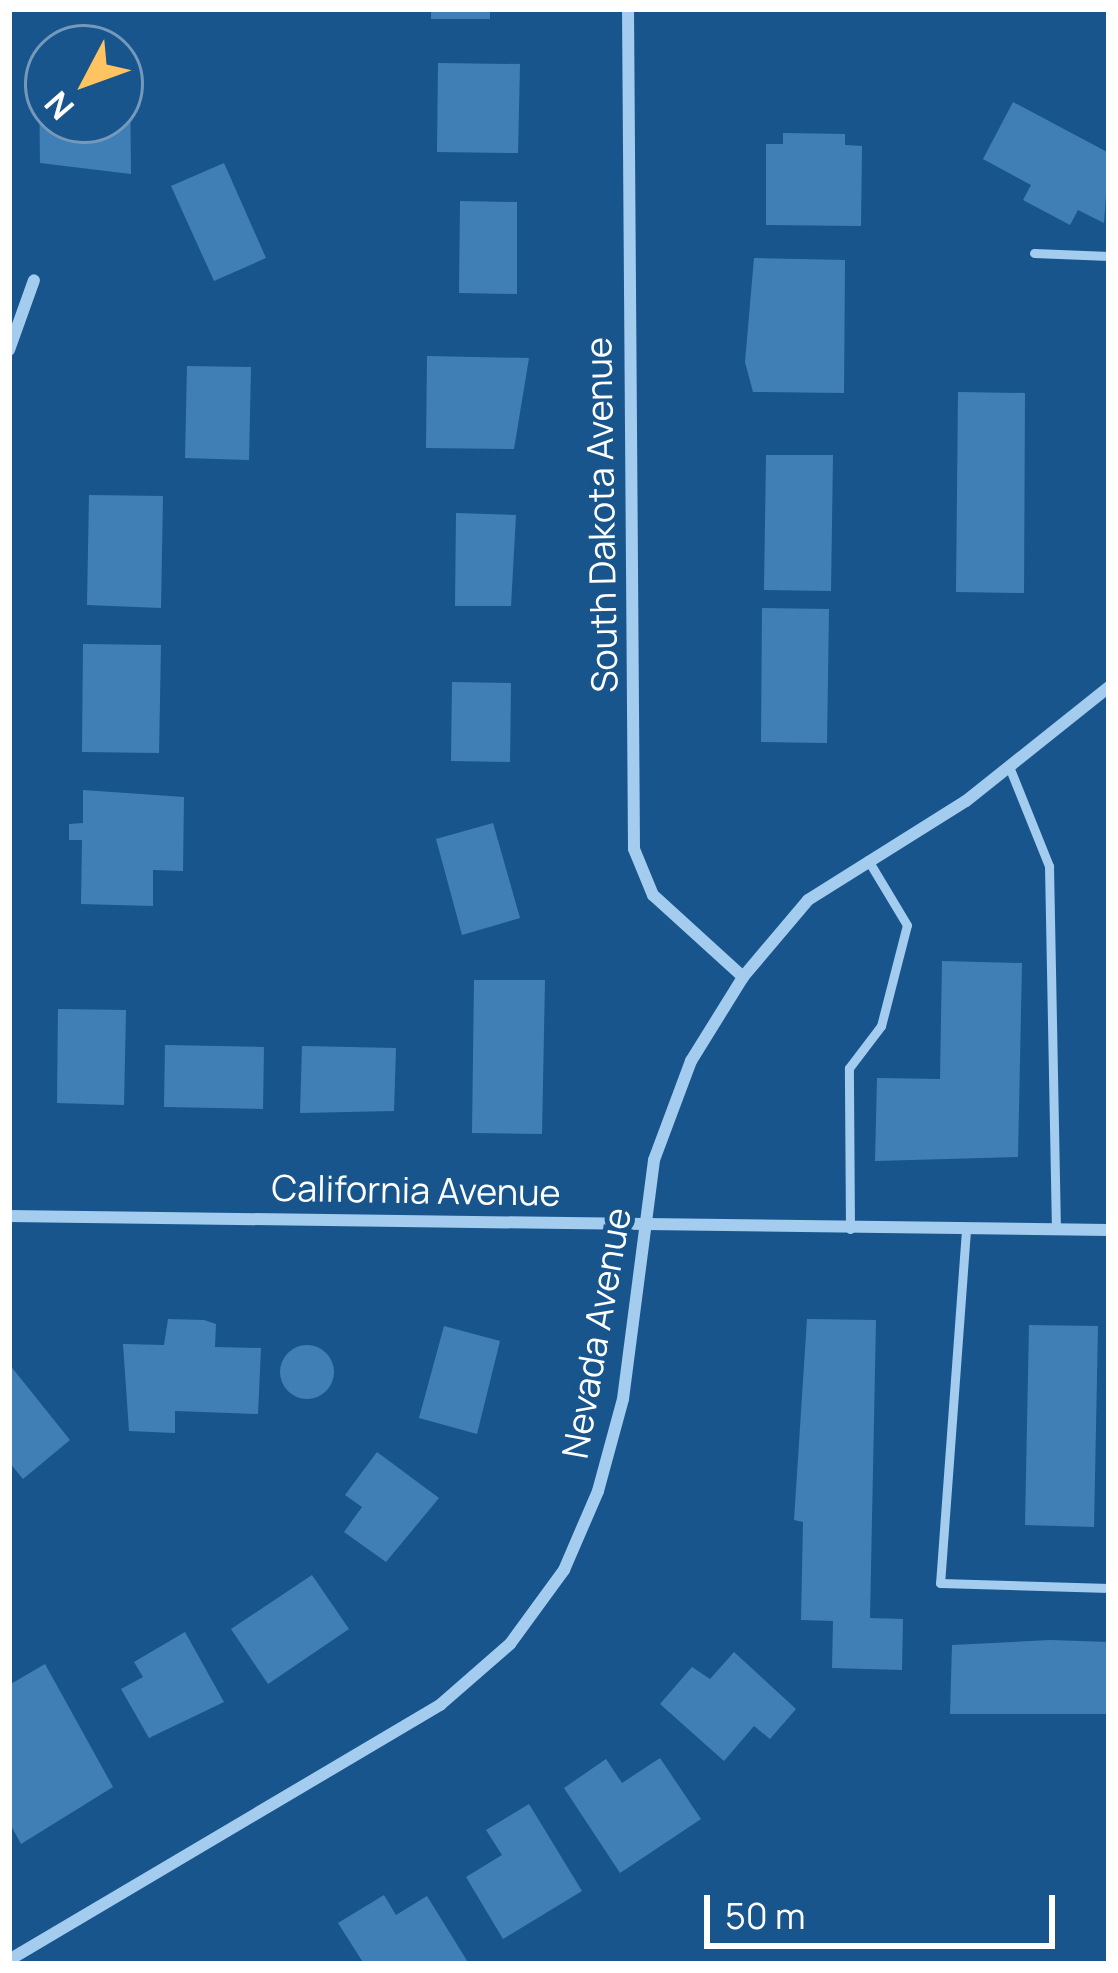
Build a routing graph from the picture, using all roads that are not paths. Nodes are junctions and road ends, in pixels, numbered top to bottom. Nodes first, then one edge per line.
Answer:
1 (628, 9) edge
2 (1034, 253) dead end
3 (1109, 256) edge
4 (34, 280) dead end
5 (9, 350) edge
6 (1109, 687) edge
7 (1010, 770) junction
8 (868, 860) junction
9 (743, 977) junction
10 (9, 1216) edge
11 (645, 1227) junction
12 (850, 1229) junction
13 (966, 1230) junction
14 (1056, 1230) junction
15 (1109, 1230) edge
16 (1109, 1588) edge
17 (9, 1960) edge

1 - 9 street, South Dakota Avenue
2 - 3 lane
4 - 5 street
6 - 7 street, Nevada Avenue
7 - 8 street, Nevada Avenue
7 - 14 lane
8 - 9 street, Nevada Avenue
8 - 12 lane
9 - 11 street, Nevada Avenue
10 - 11 street, California Avenue
11 - 12 street, California Avenue
11 - 17 street, Nevada Avenue
12 - 13 street, California Avenue
13 - 14 street, California Avenue
13 - 16 lane
14 - 15 street, California Avenue

